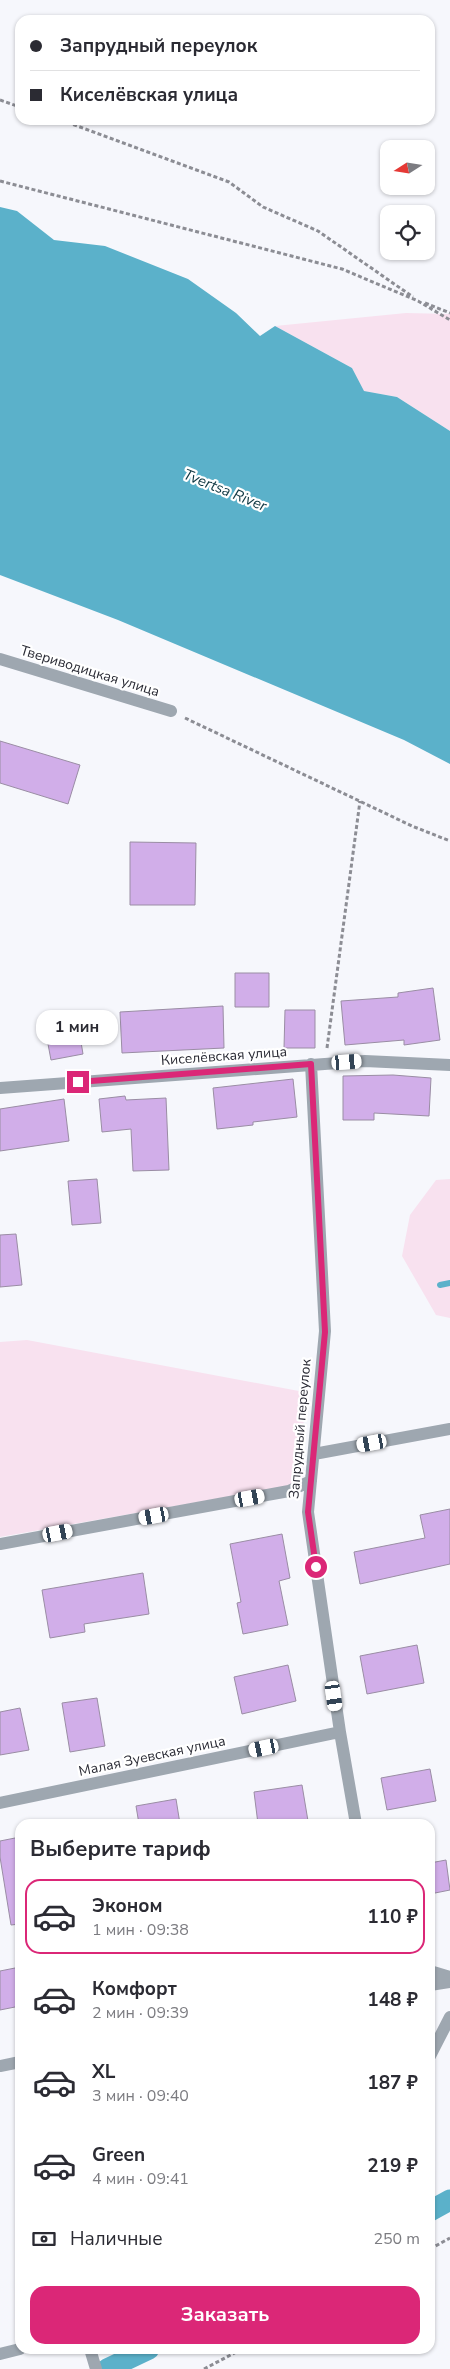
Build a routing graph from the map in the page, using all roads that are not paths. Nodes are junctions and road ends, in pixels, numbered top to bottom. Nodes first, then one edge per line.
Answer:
1 (0, 659) edge
2 (171, 712) road end
3 (311, 1064) junction
4 (450, 1065) edge
5 (0, 1088) edge
6 (450, 1429) edge
7 (314, 1454) junction
8 (311, 1481) junction
9 (0, 1544) edge
10 (340, 1732) junction
11 (0, 1804) edge
12 (355, 1819) edge
13 (435, 1972) edge
14 (450, 1977) edge
15 (450, 1982) edge
16 (435, 1984) edge
17 (450, 2016) edge
18 (435, 2046) edge
19 (15, 2063) edge
20 (0, 2066) edge
21 (15, 2350) edge
22 (0, 2354) edge
23 (92, 2354) edge
24 (96, 2369) edge

1 - 2 street, Твериводицкая улица
3 - 4 street, Киселёвская улица
3 - 5 street, Киселёвская улица
3 - 7 street, Запрудный переулок
6 - 7 street
7 - 8 street, Запрудный переулок
8 - 9 street
8 - 10 street, Запрудный переулок
10 - 11 street, Малая Зуевская улица
10 - 12 street, Запрудный переулок
13 - 14 street
15 - 16 street
17 - 18 street
19 - 20 street
21 - 22 street
23 - 24 street

